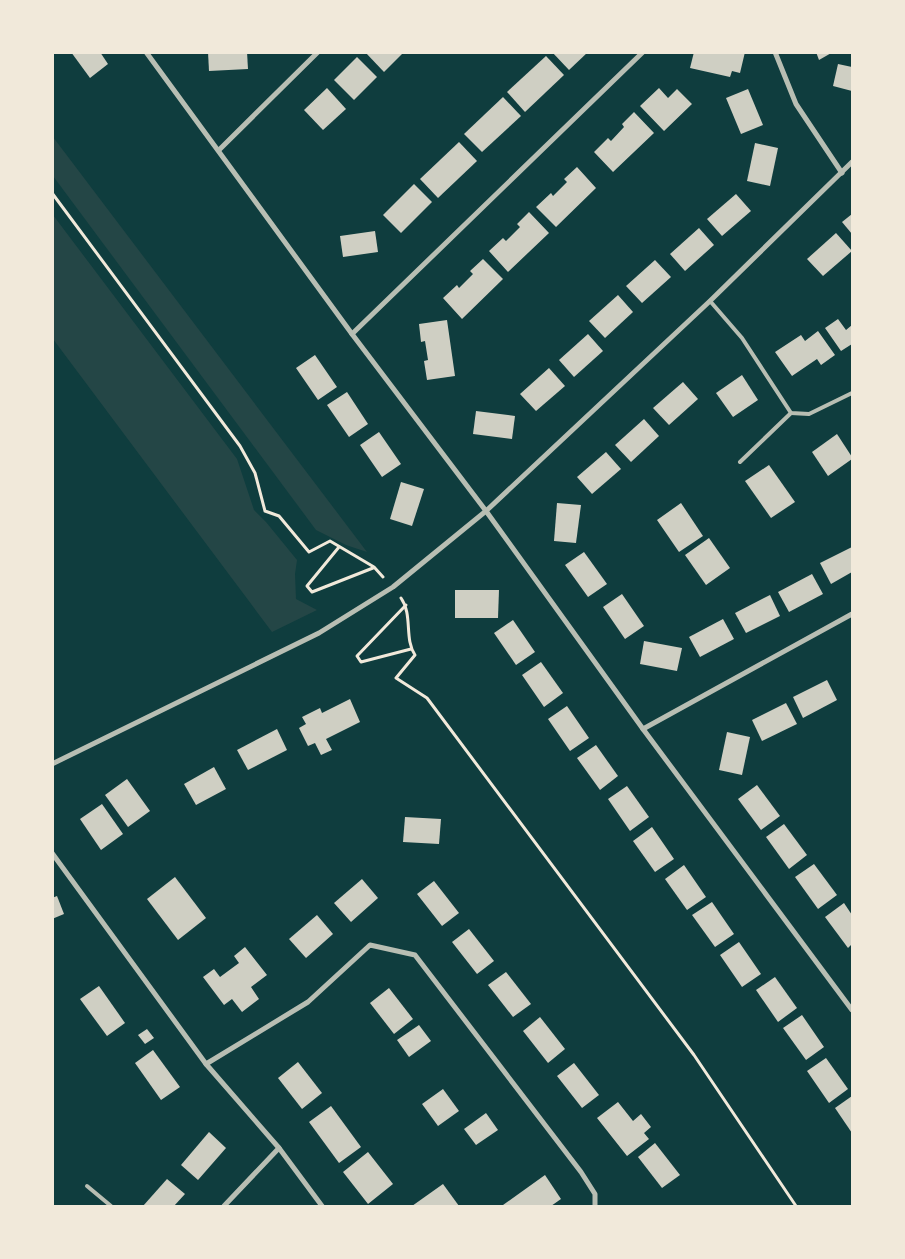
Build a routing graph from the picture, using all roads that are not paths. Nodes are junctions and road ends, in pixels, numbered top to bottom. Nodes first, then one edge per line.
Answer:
1 (146, 52) edge
2 (318, 52) edge
3 (644, 52) edge
4 (774, 52) edge
5 (219, 150) junction
6 (852, 162) edge
7 (842, 173) junction
8 (710, 301) junction
9 (352, 334) junction
10 (852, 393) edge
11 (791, 413) junction
12 (740, 462) dead end
13 (486, 511) junction
14 (852, 614) edge
15 (643, 729) junction
16 (52, 764) edge
17 (52, 853) edge
18 (852, 1010) edge
19 (206, 1064) junction
20 (279, 1148) junction
21 (87, 1186) dead end
22 (111, 1206) edge
23 (224, 1206) edge
24 (322, 1206) edge
25 (595, 1206) edge

1 - 5 street
2 - 5 street
3 - 9 street
4 - 7 street
5 - 9 street
6 - 7 street
7 - 8 street
8 - 11 lane
8 - 13 street
9 - 13 street
10 - 11 lane
11 - 12 lane
13 - 15 street
13 - 16 street
14 - 15 street
15 - 18 street
17 - 19 street
19 - 20 street
19 - 25 street
20 - 23 street
20 - 24 street
21 - 22 lane

